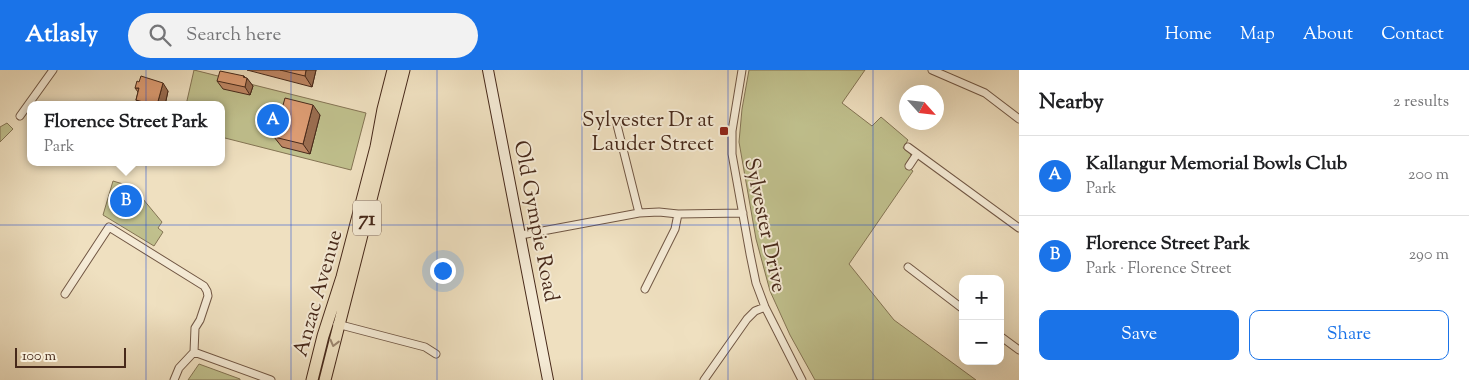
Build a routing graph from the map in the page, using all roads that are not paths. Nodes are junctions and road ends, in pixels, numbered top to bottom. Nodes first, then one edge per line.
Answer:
1 (53, 70) edge
2 (393, 70) edge
3 (404, 70) edge
4 (488, 70) edge
5 (742, 70) edge
6 (932, 70) edge
7 (31, 101) edge
8 (27, 106) edge
9 (388, 110) junction
10 (20, 116) dead end
11 (1019, 119) edge
12 (617, 125) dead end
13 (908, 147) dead end
14 (918, 154) junction
15 (909, 166) dead end
16 (639, 213) junction
17 (743, 213) junction
18 (678, 214) junction
19 (1019, 228) edge
20 (520, 235) junction
21 (908, 266) dead end
22 (645, 288) dead end
23 (65, 294) dead end
24 (959, 305) edge
25 (765, 307) junction
26 (334, 323) junction
27 (1004, 339) edge
28 (1019, 350) edge
29 (194, 352) junction
30 (436, 354) dead end
31 (174, 380) edge
32 (271, 380) edge
33 (312, 380) edge
34 (325, 380) edge
35 (548, 380) edge
36 (704, 380) edge
37 (802, 380) edge

1 - 7 street
2 - 9 highway, Anzac Avenue / 71
3 - 9 highway, Anzac Avenue / 71
4 - 20 main road, Old Gympie Road
5 - 17 street, Sylvester Drive
6 - 11 street
8 - 10 street
9 - 26 highway, Anzac Avenue / 71
12 - 16 street
13 - 14 street
14 - 15 street
14 - 19 street
16 - 18 street
16 - 20 street
17 - 18 street
17 - 25 street, Sylvester Drive
18 - 22 street
20 - 35 main road, Old Gympie Road
21 - 24 street
23 - 29 street
25 - 36 street
25 - 37 street, Sylvester Drive
26 - 30 street
26 - 33 highway, Anzac Avenue / 71
26 -> 34 highway, Anzac Avenue / 71
27 - 28 street
29 - 31 street
29 - 32 street

